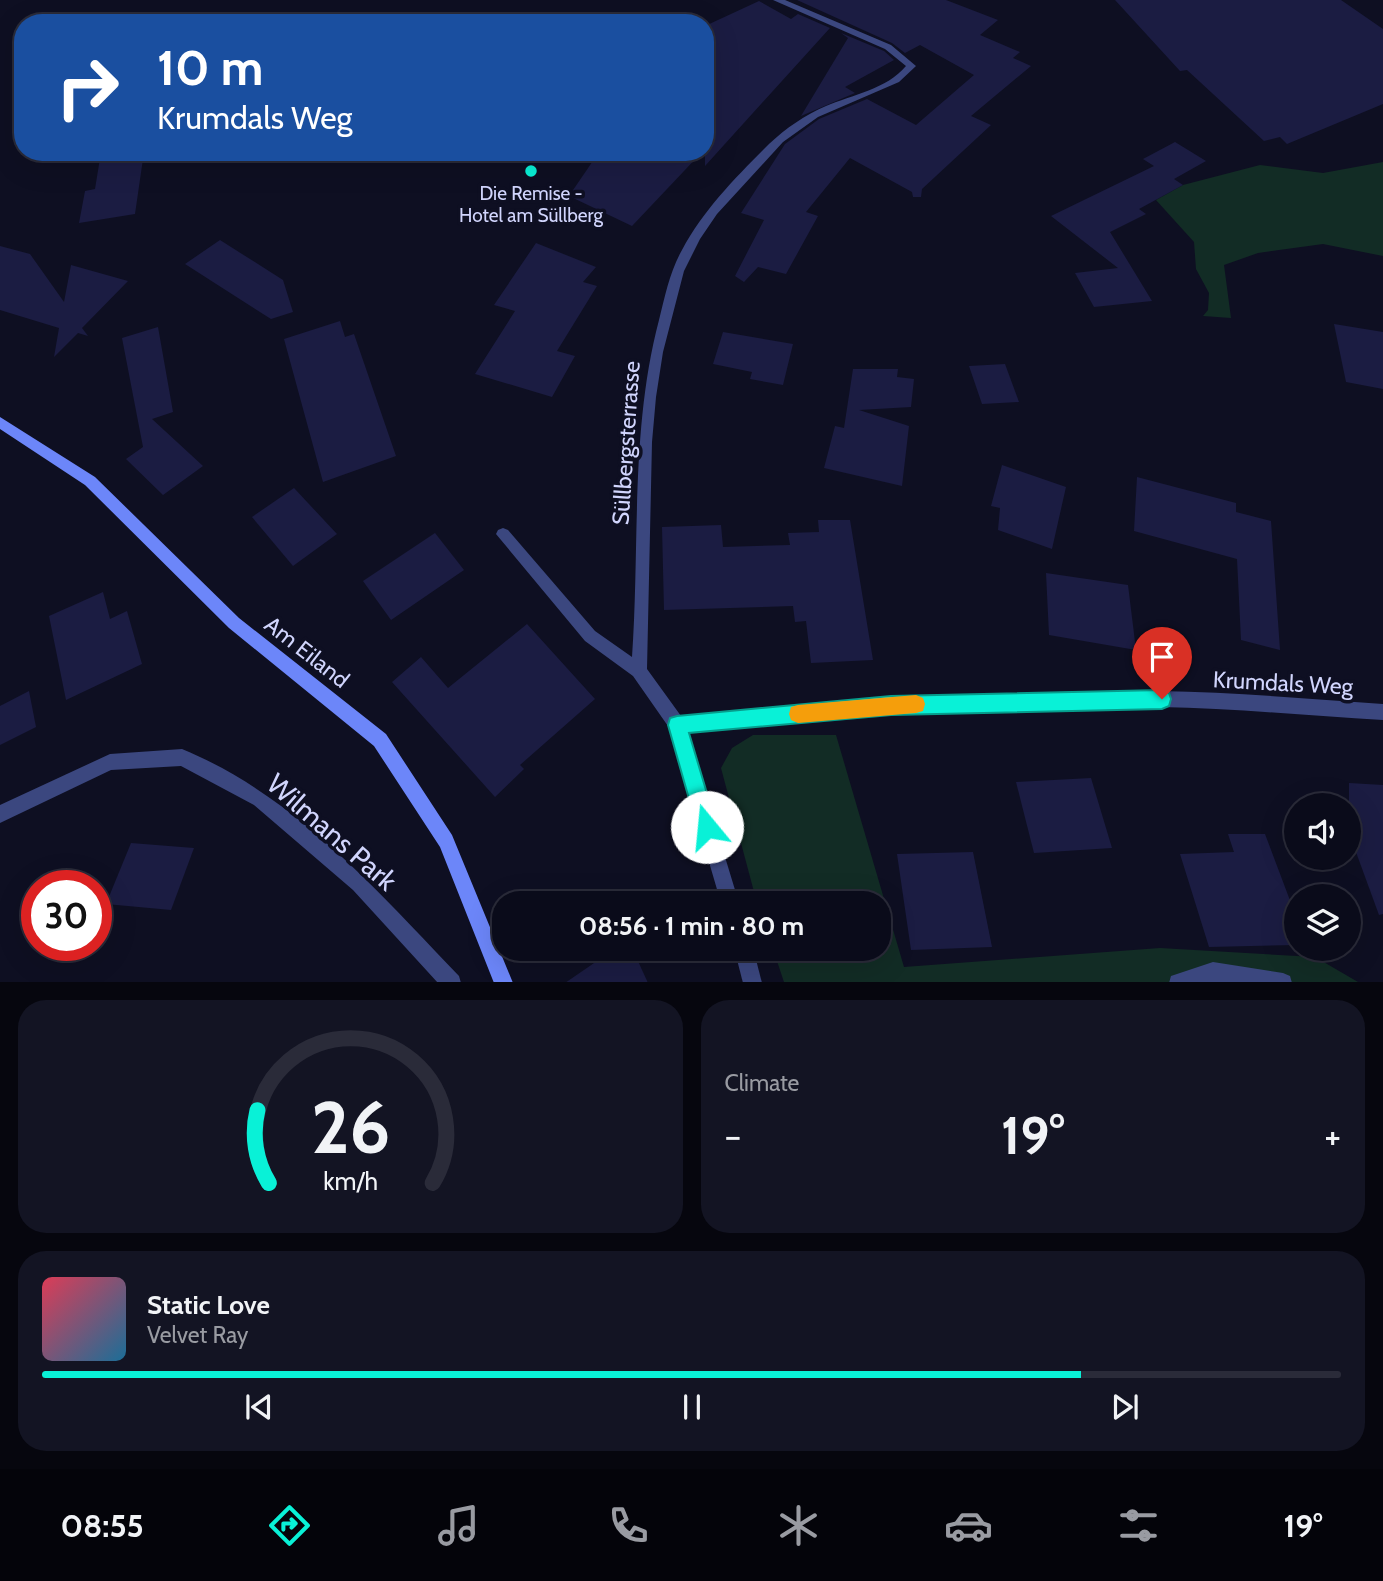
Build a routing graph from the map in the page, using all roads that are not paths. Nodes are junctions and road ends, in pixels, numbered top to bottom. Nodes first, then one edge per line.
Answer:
1 (777, 0) edge
2 (0, 422) edge
3 (503, 534) dead end
4 (639, 671) junction
5 (1383, 712) edge
6 (677, 725) junction
7 (0, 814) edge
8 (726, 891) edge
9 (747, 961) edge
10 (452, 982) edge
11 (504, 982) edge
12 (753, 982) edge
13 (1178, 982) edge
14 (1283, 982) edge

1 - 4 street, Süllbergsterrasse
2 - 11 street, Am Eiland
3 - 4 street
4 - 6 street
5 - 6 street, Krumdals Weg
6 - 8 street
7 - 10 street, Wilmans Park
9 - 12 street
13 - 14 street

